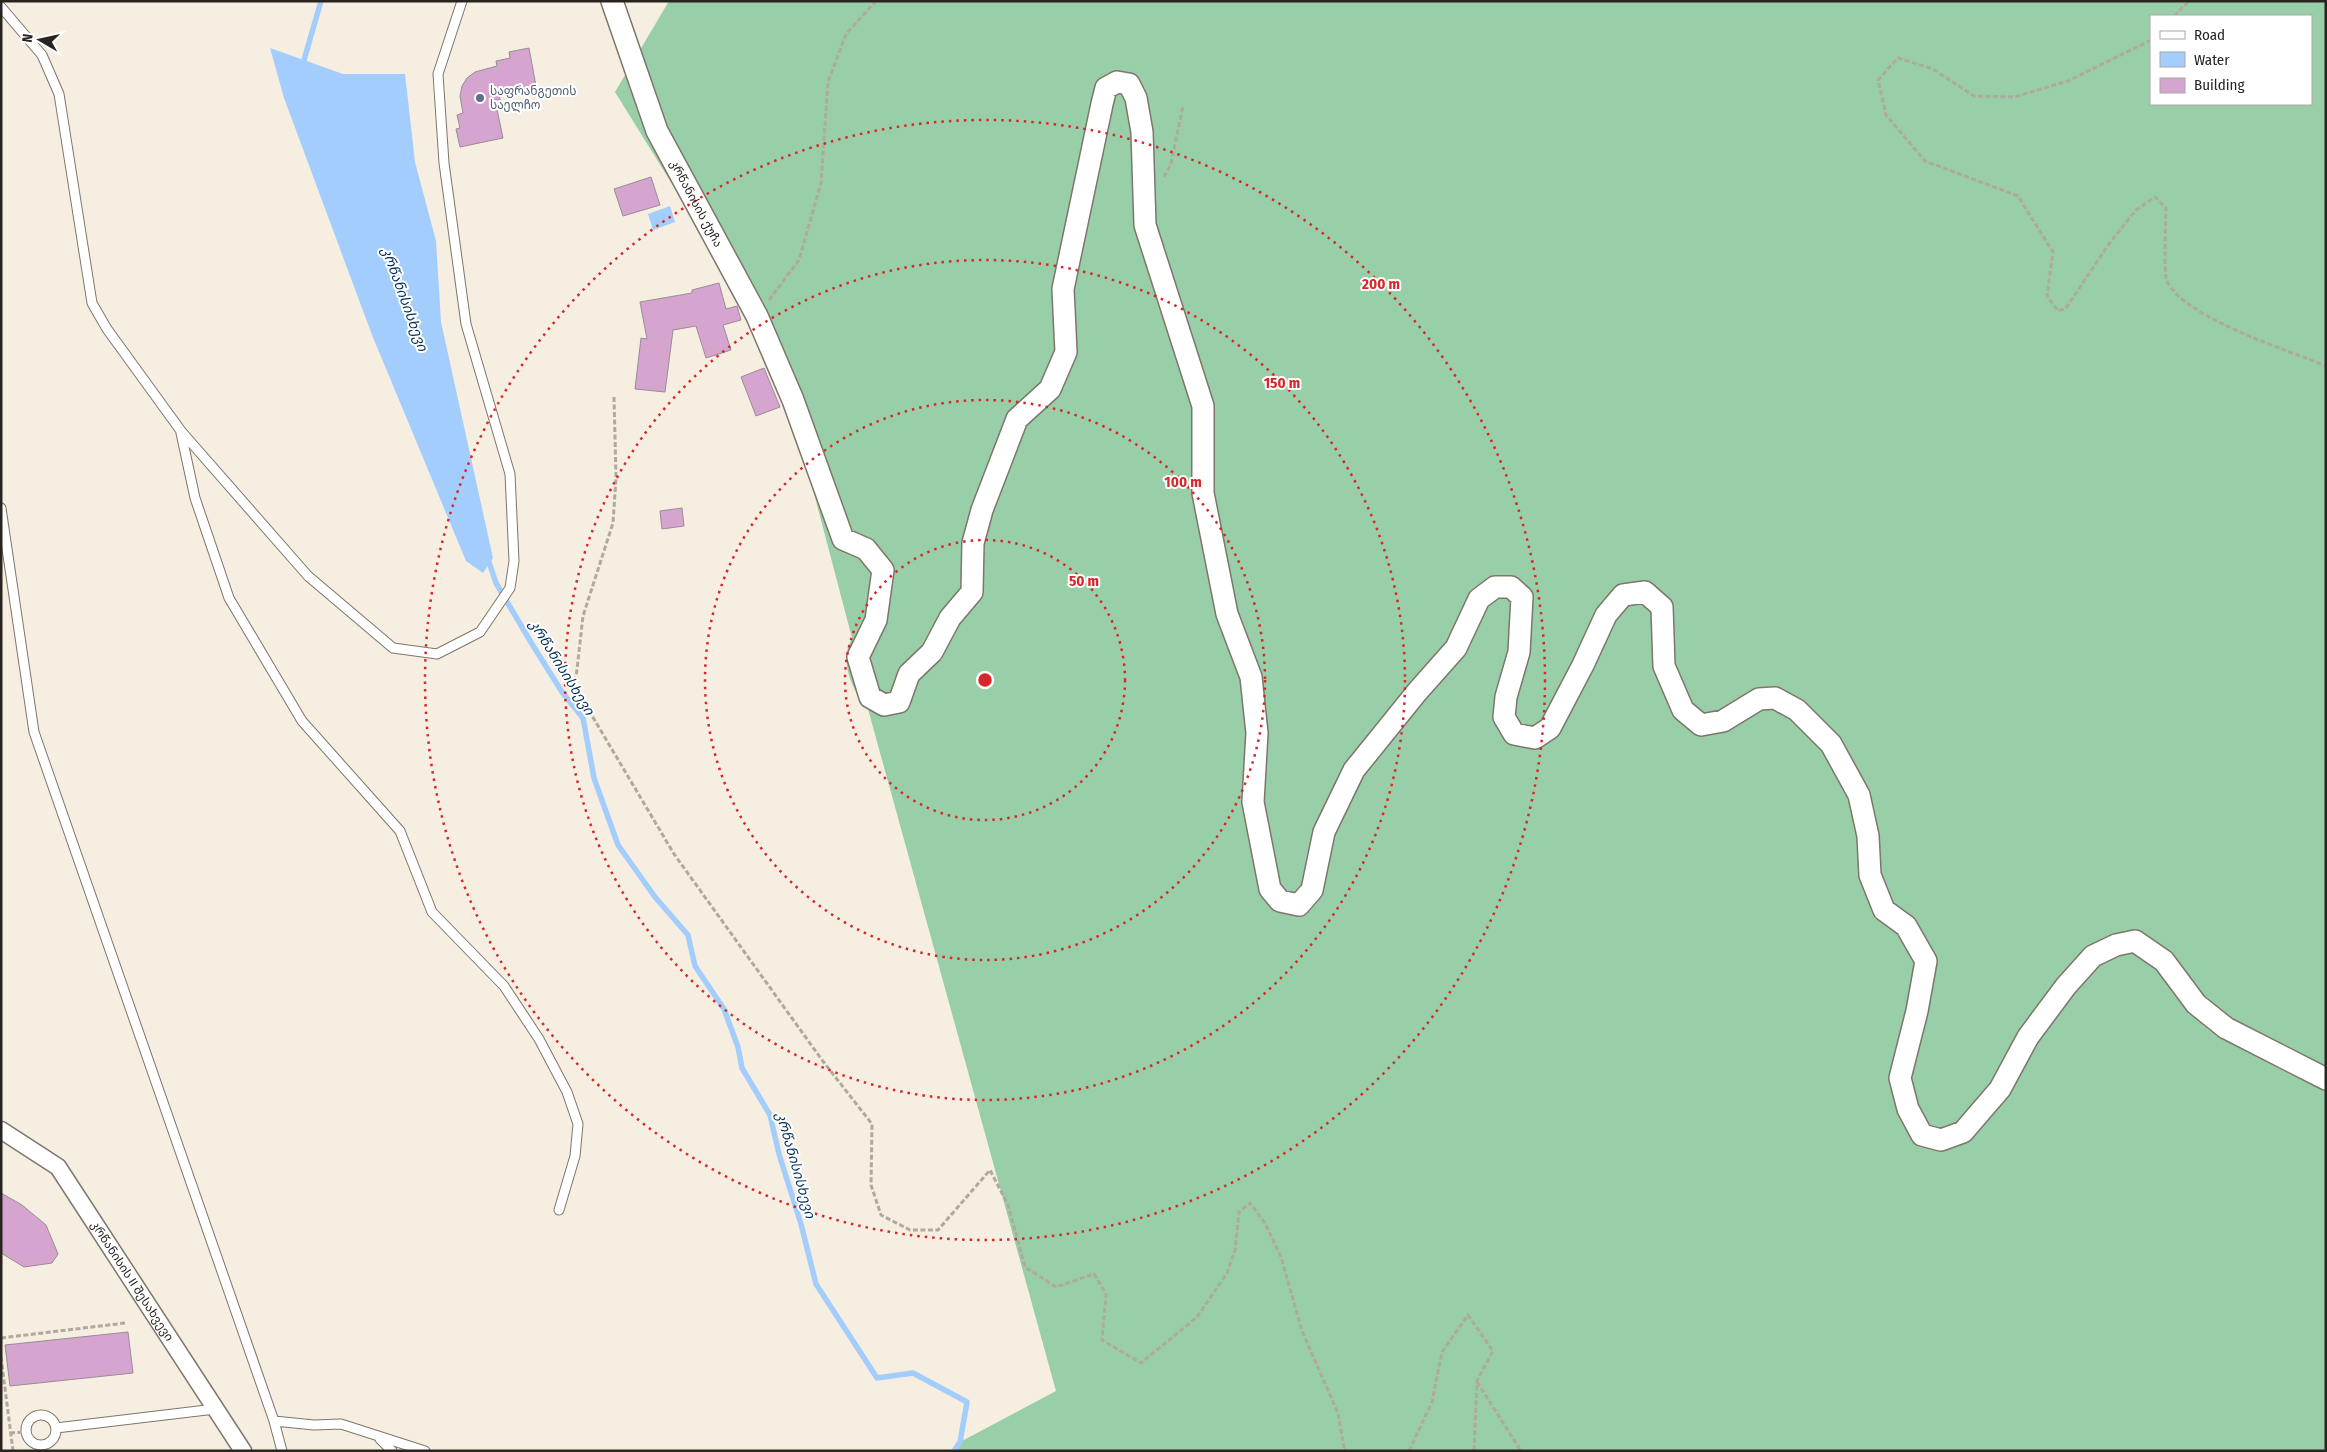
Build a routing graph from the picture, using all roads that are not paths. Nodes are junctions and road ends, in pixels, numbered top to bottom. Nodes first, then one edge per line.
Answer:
1 (462, 1) edge
2 (612, 1) edge
3 (1, 7) edge
4 (181, 431) junction
5 (1, 508) edge
6 (2326, 1079) edge
7 (1, 1130) edge
8 (559, 1210) dead end
9 (215, 1409) junction
10 (274, 1421) junction
11 (56, 1428) junction
12 (378, 1437) junction
13 (243, 1451) edge
14 (282, 1451) edge
15 (392, 1451) edge
16 (424, 1451) edge

1 - 4 lane
2 - 6 street, კრწანისის ქუჩა
3 - 4 lane
4 - 8 lane
5 - 10 lane
7 - 9 street, კრწანისის II შესახვევი
9 - 11 lane
9 - 13 street, კრწანისის II შესახვევი
10 - 12 lane
10 - 14 lane
11 - 11 lane
12 - 15 lane
12 - 16 lane

